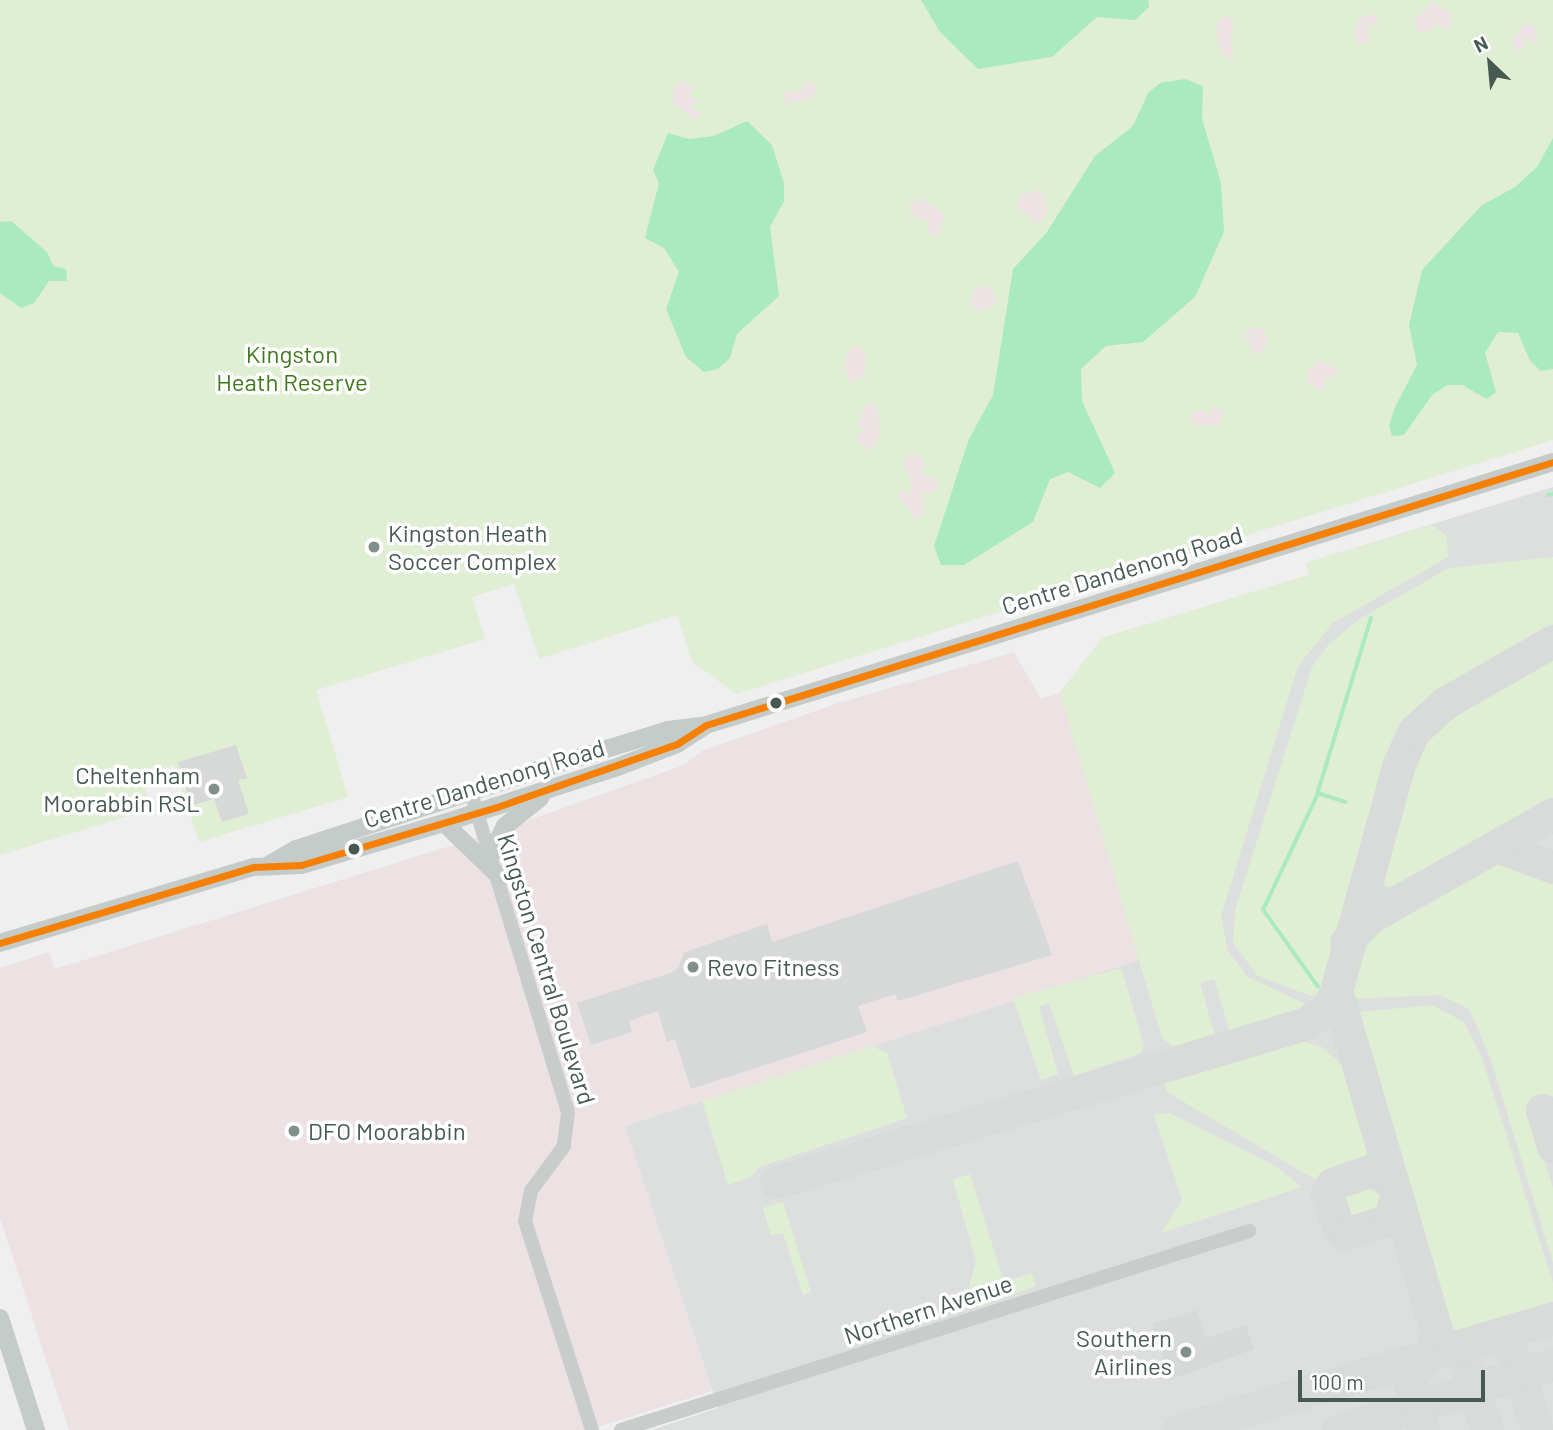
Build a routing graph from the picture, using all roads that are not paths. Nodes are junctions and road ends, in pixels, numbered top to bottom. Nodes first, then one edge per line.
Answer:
1 (1553, 462) edge
2 (706, 725) junction
3 (552, 789) junction
4 (471, 793) junction
5 (477, 813) junction
6 (444, 823) junction
7 (491, 855) junction
8 (270, 864) junction
9 (497, 874) junction
10 (0, 943) edge
11 (1250, 1231) dead end
12 (0, 1318) edge
13 (36, 1430) edge
14 (592, 1430) edge
15 (621, 1430) edge

1 - 2 main road, Centre Dandenong Road
2 - 3 main road, Centre Dandenong Road
2 - 4 main road, Centre Dandenong Road
3 - 5 main road, Centre Dandenong Road
3 - 7 main road
4 - 5 street, Kingston Central Boulevard
4 - 8 main road, Centre Dandenong Road
5 - 6 main road, Centre Dandenong Road
5 - 7 street, Kingston Central Boulevard
6 - 8 main road, Centre Dandenong Road
6 - 9 main road
7 - 9 street, Kingston Central Boulevard
8 - 10 main road, Centre Dandenong Road
9 - 14 street, Kingston Central Boulevard
11 - 15 street, Northern Avenue
12 - 13 main road

